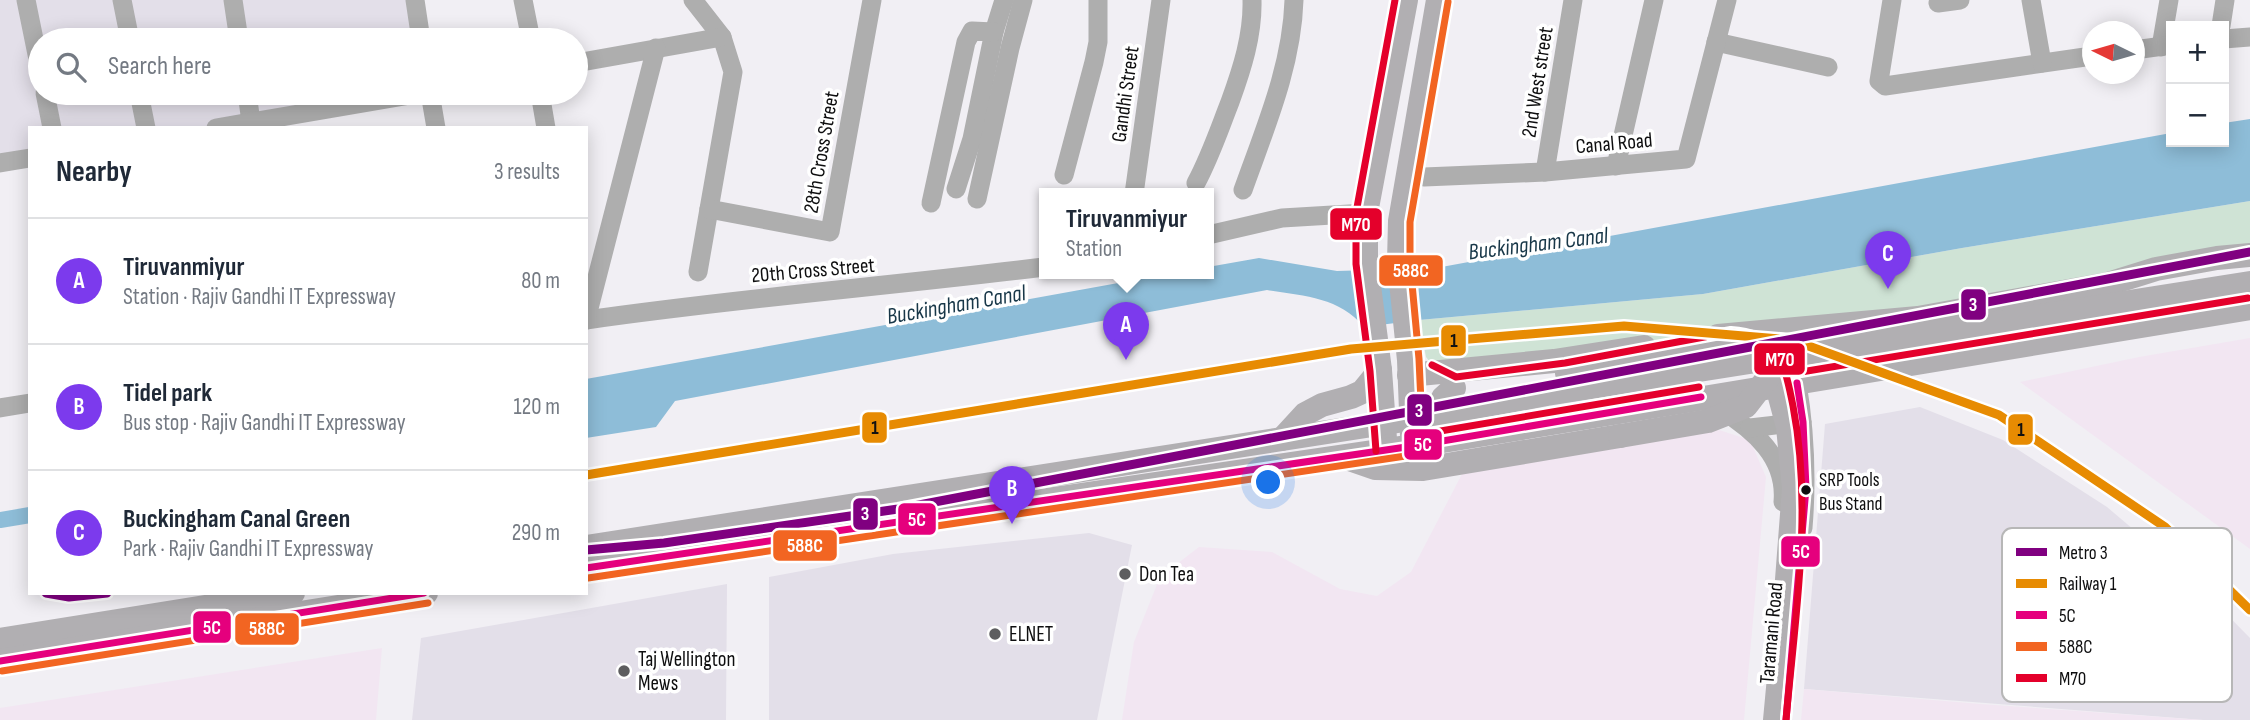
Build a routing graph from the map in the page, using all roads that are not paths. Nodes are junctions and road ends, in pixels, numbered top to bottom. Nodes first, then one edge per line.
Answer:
1 (26, 0) edge
2 (122, 0) edge
3 (233, 0) edge
4 (415, 0) edge
5 (523, 0) edge
6 (693, 0) edge
7 (872, 0) edge
8 (1004, 0) edge
9 (1023, 0) edge
10 (1098, 0) edge
11 (1161, 0) edge
12 (1252, 0) edge
13 (1294, 0) edge
14 (1406, 0) edge
15 (1438, 0) edge
16 (1573, 0) edge
17 (1654, 0) edge
18 (1727, 0) edge
19 (1892, 0) edge
20 (1960, 0) edge
21 (2031, 0) edge
22 (2169, 0) edge
23 (2225, 0) edge
24 (1938, 3) dead end
25 (2168, 21) edge
26 (2222, 21) edge
27 (32, 28) edge
28 (128, 28) edge
29 (237, 28) edge
30 (419, 28) edge
31 (529, 28) edge
32 (994, 32) junction
33 (722, 37) junction
34 (2250, 37) edge
35 (2229, 39) edge
36 (1716, 42) junction
37 (2166, 46) edge
38 (656, 48) junction
39 (2145, 49) edge
40 (2082, 57) edge
41 (588, 62) edge
42 (2042, 62) junction
43 (1828, 67) dead end
44 (47, 105) edge
45 (141, 105) edge
46 (246, 105) edge
47 (352, 105) edge
48 (432, 105) edge
49 (542, 105) edge
50 (334, 108) junction
51 (244, 124) edge
52 (52, 126) edge
53 (146, 126) edge
54 (337, 126) edge
55 (436, 126) edge
56 (546, 126) edge
57 (28, 158) edge
58 (0, 163) edge
59 (1615, 166) junction
60 (1545, 172) junction
61 (1065, 175) dead end
62 (1424, 177) dead end
63 (1196, 183) dead end
64 (1135, 188) edge
65 (956, 189) dead end
66 (1243, 190) dead end
67 (977, 199) dead end
68 (931, 203) dead end
69 (709, 209) junction
70 (1366, 213) junction
71 (1214, 234) edge
72 (2250, 255) edge
73 (1039, 269) edge
74 (698, 272) dead end
75 (2250, 283) edge
76 (2108, 284) junction
77 (2190, 293) junction
78 (2141, 300) junction
79 (2099, 307) junction
80 (2250, 308) edge
81 (588, 312) edge
82 (2195, 317) junction
83 (588, 320) edge
84 (2144, 325) junction
85 (1380, 370) junction
86 (1773, 371) junction
87 (1418, 374) junction
88 (1797, 383) junction
89 (1454, 388) junction
90 (1701, 397) junction
91 (28, 403) edge
92 (0, 405) edge
93 (1422, 417) junction
94 (1803, 422) junction
95 (1384, 423) junction
96 (1751, 428) junction
97 (1282, 439) junction
98 (1413, 446) junction
99 (1378, 458) junction
100 (588, 547) edge
101 (588, 568) edge
102 (281, 595) edge
103 (413, 595) edge
104 (0, 640) edge
105 (0, 661) edge
106 (1763, 720) edge
107 (1775, 720) edge
108 (1786, 720) edge

1 - 27 street
2 - 28 street
3 - 29 street
4 - 30 street
5 - 31 street
6 - 33 street
7 - 69 street, 28th Cross Street
8 - 32 street
9 - 67 street
10 - 61 street
11 - 64 street, Gandhi Street
12 - 63 street
13 - 66 street
14 - 70 main road
15 - 87 main road
16 - 60 street, 2nd West street
17 - 59 street
18 - 36 street, Canal Road
19 - 42 street
20 - 24 street
21 - 42 street
22 - 25 street
23 - 26 street
32 - 65 street
32 - 68 street
33 - 38 street
33 - 69 street
34 - 35 street
36 - 43 street
36 - 59 street, Canal Road
37 - 39 street
38 - 41 street
38 - 81 street
40 - 42 street
44 - 52 street
45 - 53 street
46 - 51 street
47 - 50 street
48 - 55 street
49 - 56 street
50 - 51 street
50 - 54 street
57 - 58 street
59 - 60 street, Canal Road
60 - 62 street, Canal Road
69 - 74 street
70 - 71 street
70 - 85 main road
72 - 76 main road
73 - 83 street, 20th Cross Street
75 - 77 main road
76 - 79 main road
76 - 87 main road
77 - 78 main road
77 - 82 main road
78 - 79 main road
78 - 84 main road
79 - 93 main road
80 - 82 main road
82 - 84 main road
84 - 88 main road
85 - 95 main road
85 - 97 main road
86 - 89 main road, bridge
86 - 99 main road, bridge
86 - 107 main road, bridge
87 - 89 main road
87 - 93 main road
88 - 90 main road
88 - 94 street, Taramani Road
89 - 93 main road
90 - 96 street
90 - 98 main road
91 - 92 street
93 - 95 main road
93 - 98 main road
94 - 96 street
94 - 108 street, Taramani Road
95 - 97 main road
95 - 99 main road
96 - 106 street, Taramani Road
97 - 100 main road
98 - 99 main road
99 - 101 main road
102 - 104 main road
103 - 105 main road

